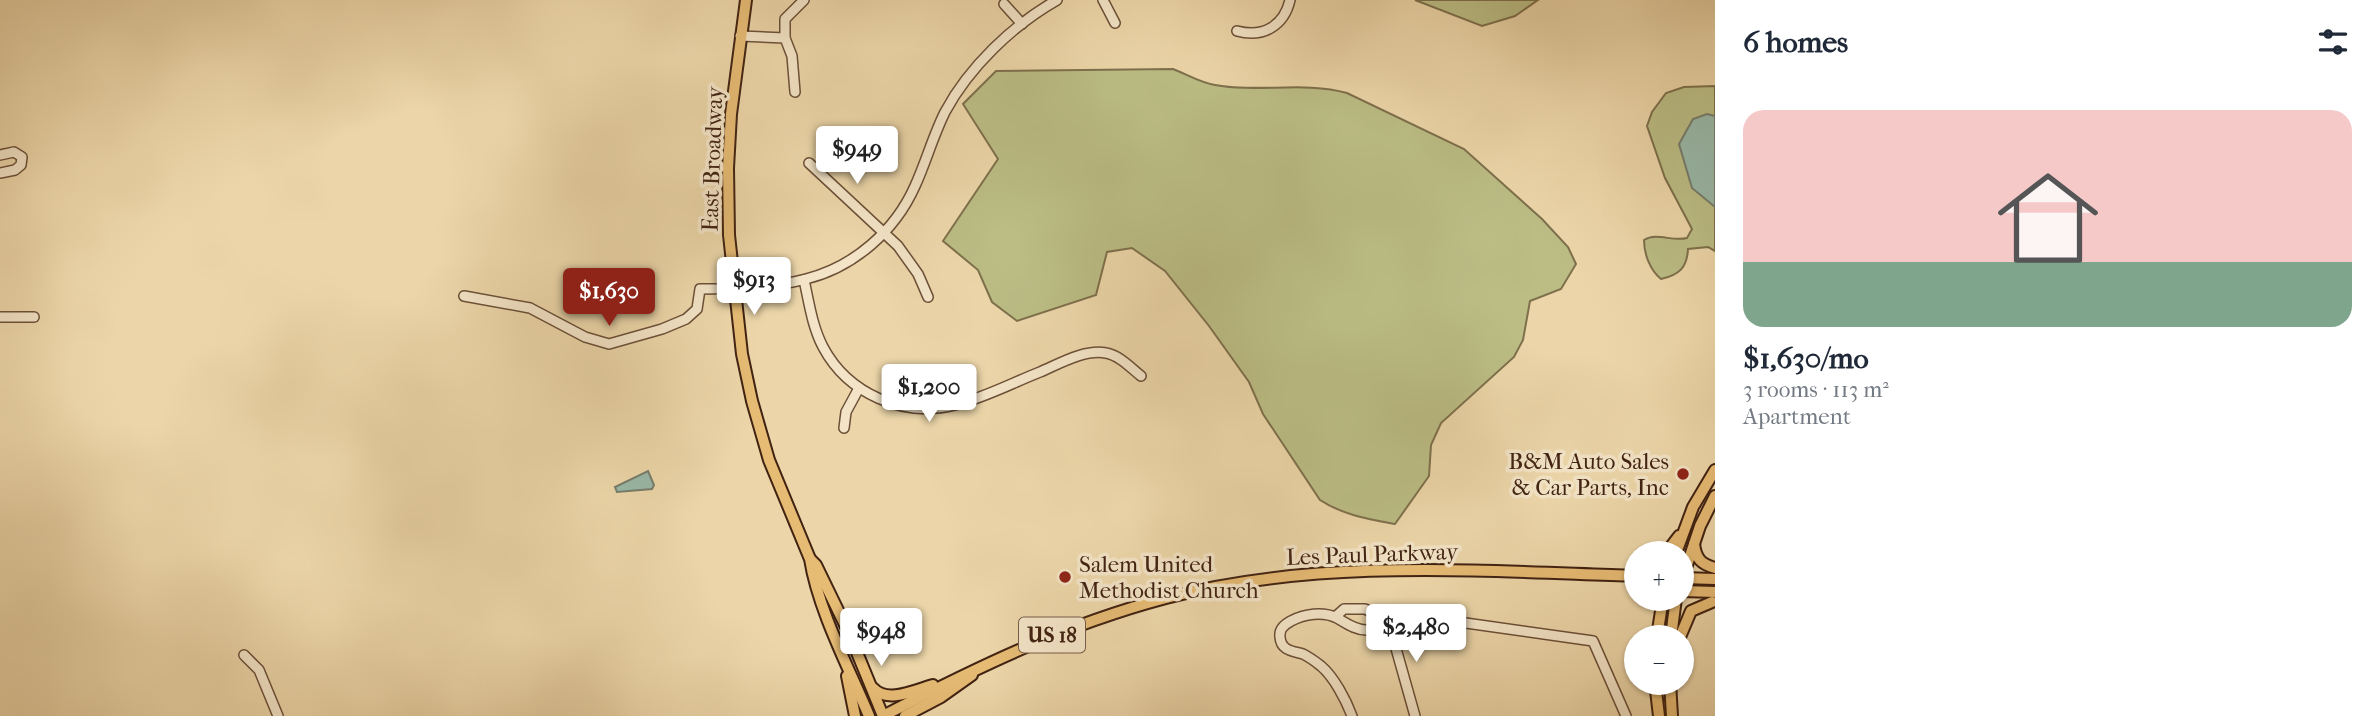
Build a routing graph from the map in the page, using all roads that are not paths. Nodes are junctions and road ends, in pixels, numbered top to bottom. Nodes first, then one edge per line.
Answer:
1 (746, 0) edge
2 (804, 0) edge
3 (1057, 0) edge
4 (1103, 0) edge
5 (1290, 0) edge
6 (1004, 4) dead end
7 (1115, 23) dead end
8 (1022, 24) junction
9 (1237, 31) dead end
10 (740, 36) junction
11 (785, 38) junction
12 (795, 92) dead end
13 (0, 155) edge
14 (809, 163) dead end
15 (0, 173) edge
16 (884, 233) junction
17 (804, 280) junction
18 (735, 289) junction
19 (464, 296) dead end
20 (928, 297) dead end
21 (0, 317) edge
22 (34, 317) dead end
23 (1141, 376) dead end
24 (859, 388) junction
25 (844, 428) dead end
26 (1715, 470) edge
27 (1715, 496) edge
28 (1685, 528) junction
29 (1675, 541) edge
30 (1680, 541) edge
31 (1694, 544) joint
32 (810, 559) junction
33 (1715, 568) edge
34 (1624, 576) edge
35 (1694, 579) edge
36 (1715, 579) edge
37 (1694, 597) edge
38 (1713, 597) edge
39 (1335, 617) junction
40 (1388, 620) junction
41 (1685, 625) edge
42 (244, 655) dead end
43 (844, 656) junction
44 (985, 664) junction
45 (949, 681) junction
46 (870, 683) junction
47 (1657, 695) edge
48 (1671, 695) edge
49 (278, 716) edge
50 (855, 716) edge
51 (869, 716) edge
52 (883, 716) edge
53 (905, 716) edge
54 (1352, 716) edge
55 (1415, 716) edge
56 (1626, 716) edge
57 (1659, 716) edge
58 (1672, 716) edge

1 - 10 main road, East Broadway
2 - 11 street
3 - 8 street
4 - 7 street
5 - 9 street
6 - 8 street
8 - 16 street
10 - 11 street
10 - 18 main road, East Broadway
11 - 12 street
13 - 15 street
14 - 16 street
16 - 17 street
16 - 20 street
17 - 18 street
17 - 24 street
18 - 19 street
18 - 32 main road, East Broadway
21 - 22 street
23 - 24 street
24 - 25 street
26 - 28 main road
27 - 31 main road
28 - 29 main road
28 - 30 main road
31 - 33 main road
32 - 43 main road, East Broadway
32 - 46 main road, East Broadway
34 - 44 main road, Les Paul Parkway / US 18
35 - 36 main road
37 - 38 main road
38 - 41 main road
39 - 40 street
39 - 40 street
39 - 54 street
40 - 55 street
40 - 56 street
42 - 49 street
43 - 50 main road
43 - 51 main road, East Broadway
44 - 45 main road, Les Paul Parkway / US 18
44 - 53 main road
45 - 46 main road
45 - 52 main road, Les Paul Parkway / US 18
46 - 52 main road, East Broadway
47 - 57 main road
48 - 58 main road

